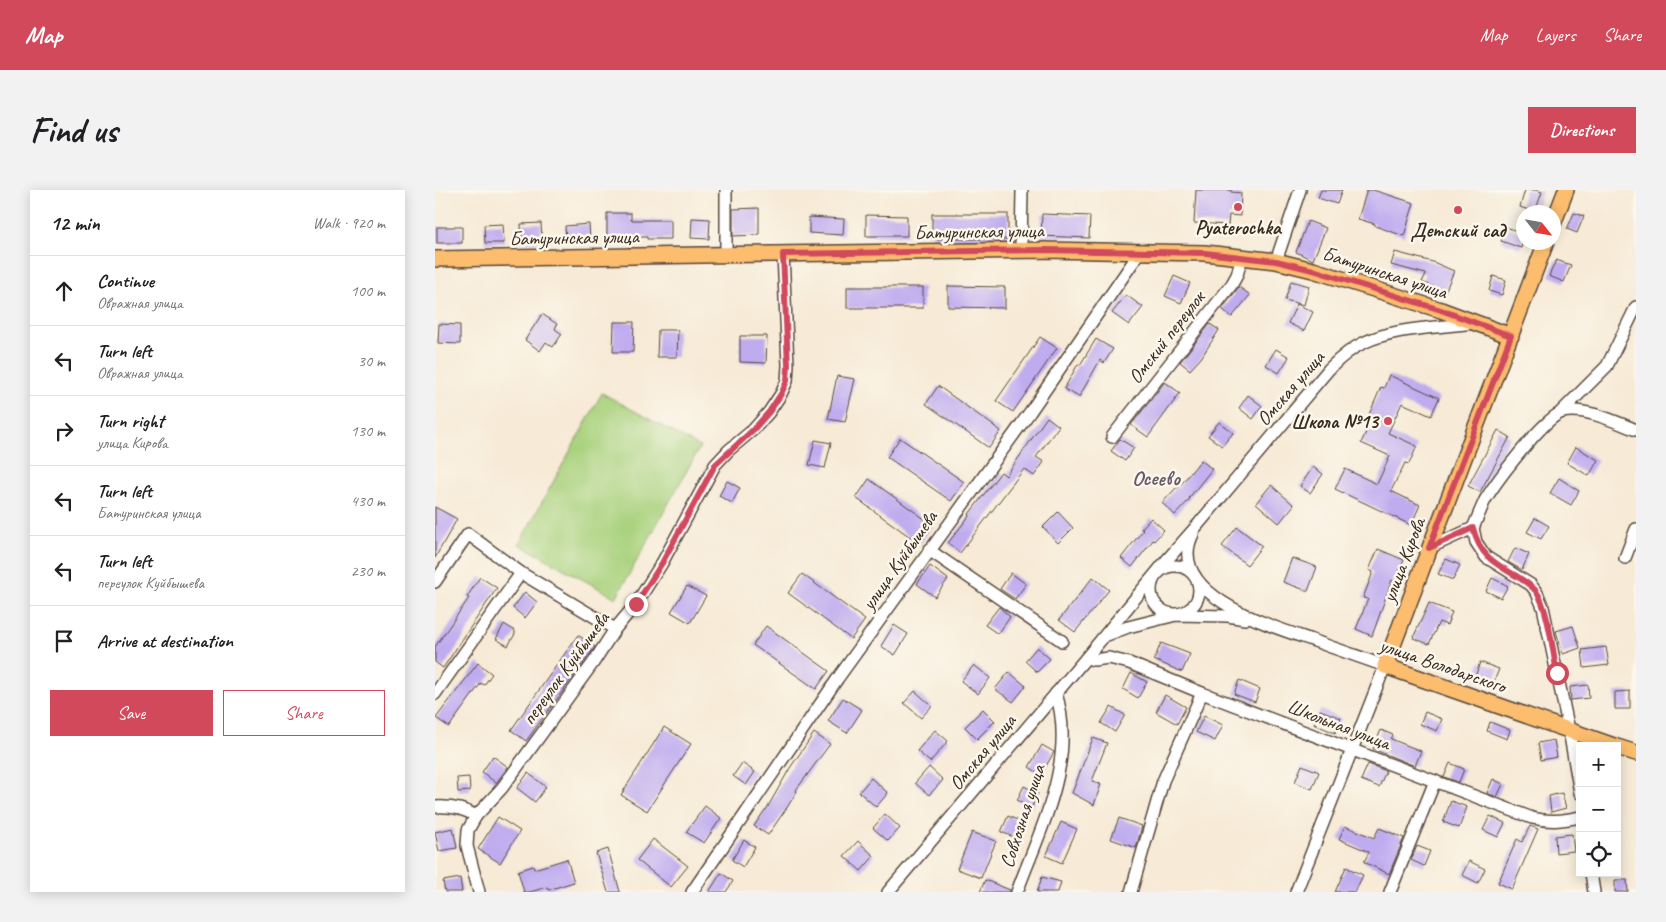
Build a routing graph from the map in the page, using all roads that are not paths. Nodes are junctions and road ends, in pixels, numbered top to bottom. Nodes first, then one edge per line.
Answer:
1 (725, 190) edge
2 (1022, 190) edge
3 (1300, 190) edge
4 (1567, 190) edge
5 (1561, 205) edge
6 (1543, 250) edge
7 (1021, 251) junction
8 (1140, 252) junction
9 (783, 254) junction
10 (726, 255) junction
11 (1242, 257) junction
12 (435, 259) edge
13 (1276, 261) junction
14 (1636, 307) edge
15 (1474, 322) junction
16 (1511, 336) junction
17 (1561, 412) junction
18 (1636, 430) edge
19 (1112, 436) dead end
20 (1196, 527) junction
21 (1473, 528) junction
22 (1636, 529) edge
23 (1429, 548) junction
24 (929, 550) junction
25 (1625, 558) dead end
26 (521, 573) junction
27 (1155, 575) junction
28 (1194, 576) junction
29 (435, 582) edge
30 (1176, 615) junction
31 (1259, 622) junction
32 (615, 629) junction
33 (1104, 636) junction
34 (1062, 641) dead end
35 (1086, 658) junction
36 (1385, 666) junction
37 (1056, 693) junction
38 (1201, 693) junction
39 (435, 694) edge
40 (1569, 730) junction
41 (1604, 742) edge
42 (1621, 748) edge
43 (1352, 749) junction
44 (1636, 754) edge
45 (1435, 781) junction
46 (1579, 787) edge
47 (435, 807) edge
48 (476, 816) junction
49 (1576, 818) edge
50 (1591, 877) edge
51 (479, 892) edge
52 (692, 892) edge
53 (888, 892) edge
54 (1017, 892) edge
55 (1131, 892) edge
56 (1296, 892) edge
57 (1390, 892) edge
58 (1593, 892) edge

1 - 10 street
2 - 7 street
3 - 13 street
4 - 5 main road
6 - 16 main road, улица Кирова
7 - 8 main road, Батуринская улица
7 - 9 main road, Батуринская улица
8 - 11 main road, Батуринская улица
8 - 24 street, улица Куйбышева
9 - 10 main road, Батуринская улица
9 - 32 street, переулок Куйбышева
10 - 12 main road, Батуринская улица
11 - 13 main road, Батуринская улица
11 - 19 street, Омский переулок
13 - 15 main road, Батуринская улица
14 - 17 street
15 - 16 main road, Батуринская улица
15 - 20 street, Омская улица
16 - 23 main road, улица Кирова
17 - 18 street
17 - 21 street
20 - 27 street, Омская улица
20 - 28 street, Омская улица
21 - 23 street
21 - 40 street
22 - 25 street
23 - 36 main road, улица Кирова
24 - 34 street
24 - 52 street, улица Куйбышева
26 - 29 street
26 - 32 street
26 - 39 street
27 - 28 street
27 - 30 street
27 - 33 street, Омская улица
28 - 30 street
28 - 31 street, улица Володарского
30 - 31 street, улица Володарского
30 - 33 street
31 - 36 street, улица Володарского
32 - 48 street, переулок Куйбышева
33 - 35 street, Омская улица
35 - 37 street, Омская улица
35 - 38 street, Школьная улица
36 - 40 main road, улица Володарского
36 - 43 street, улица Кирова
37 - 53 street, Омская улица
37 - 54 street, Совхозная улица
38 - 43 street, Школьная улица
38 - 55 street
40 - 41 main road, улица Володарского
40 - 46 street
42 - 44 main road, улица Володарского
43 - 45 street, Школьная улица
43 - 56 street, улица Кирова
45 - 49 street, Школьная улица
45 - 57 street
47 - 48 street
48 - 51 street, переулок Куйбышева
50 - 58 street

